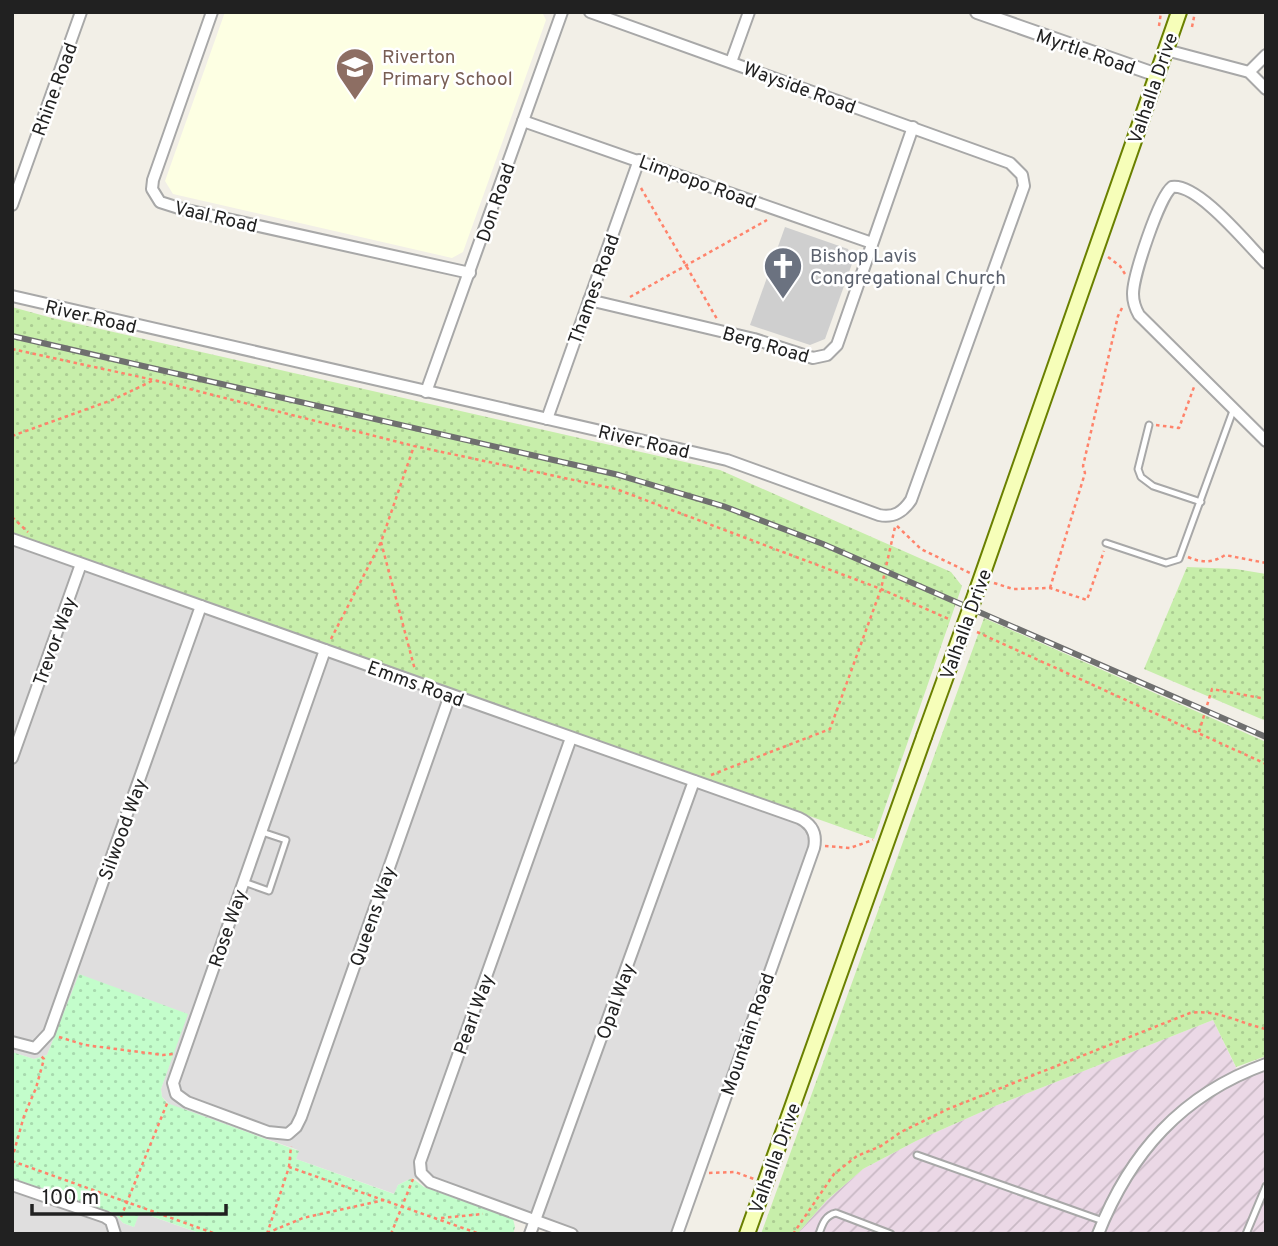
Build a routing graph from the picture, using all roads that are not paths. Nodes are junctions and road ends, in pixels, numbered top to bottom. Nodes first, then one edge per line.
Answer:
1 (81, 12) edge
2 (212, 12) edge
3 (562, 12) edge
4 (590, 12) edge
5 (749, 12) edge
6 (1179, 12) edge
7 (981, 13) edge
8 (1166, 50) junction
9 (1266, 55) edge
10 (731, 62) junction
11 (1249, 72) junction
12 (1157, 75) junction
13 (1266, 89) edge
14 (523, 121) junction
15 (913, 127) junction
16 (639, 160) junction
17 (1010, 163) joint
18 (12, 205) edge
19 (872, 243) junction
20 (1266, 263) edge
21 (470, 273) junction
22 (12, 296) edge
23 (589, 300) junction
24 (426, 392) junction
25 (1234, 408) junction
26 (547, 419) junction
27 (1149, 425) road end
28 (1266, 441) edge
29 (1201, 502) junction
30 (12, 539) edge
31 (1107, 543) road end
32 (81, 564) junction
33 (201, 606) junction
34 (325, 650) junction
35 (450, 695) junction
36 (571, 738) junction
37 (12, 758) edge
38 (694, 781) junction
39 (261, 832) junction
40 (814, 838) joint
41 (243, 882) junction
42 (12, 1042) edge
43 (1266, 1065) edge
44 (176, 1094) joint
45 (917, 1155) dead end
46 (12, 1185) edge
47 (1266, 1185) edge
48 (535, 1220) junction
49 (1103, 1222) junction
50 (115, 1230) edge
51 (530, 1234) edge
52 (572, 1234) edge
53 (677, 1234) edge
54 (747, 1234) edge
55 (819, 1234) edge
56 (891, 1234) edge
57 (1098, 1234) edge
58 (1246, 1234) edge

1 - 18 street, Rhine Road
2 - 21 street, Vaal Road
3 - 14 street, Don Road
4 - 10 street, Wayside Road
5 - 10 street
6 - 8 main road, Valhalla Drive
7 - 12 street, Myrtle Road
8 - 11 street
8 - 12 main road, Valhalla Drive
9 - 11 street
10 - 15 street, Wayside Road
11 - 13 street
12 - 54 main road, Valhalla Drive, bridge
14 - 16 street, Limpopo Road
14 - 21 street, Don Road
15 - 17 street, Wayside Road
15 - 19 street, Berg Road
16 - 19 street, Limpopo Road
16 - 23 street, Thames Road
17 - 26 street, River Road
19 - 23 street, Berg Road
20 - 25 street
21 - 24 street, Don Road
22 - 24 street, River Road
23 - 26 street, Thames Road
24 - 26 street, River Road
25 - 28 street
25 - 29 lane
27 - 29 lane
29 - 31 lane
30 - 32 street, Emms Road
32 - 33 street, Emms Road
32 - 37 street, Trevor Way
33 - 34 street, Emms Road
33 - 42 street, Silwood Way
34 - 35 street, Emms Road
34 - 39 street, Rose Way
35 - 36 street, Emms Road
35 - 44 street, Queens Way
36 - 38 street, Emms Road
36 - 48 street, Pearl Way
38 - 40 street, Emms Road
38 - 48 street, Opal Way
39 - 41 street, Rose Way
39 - 41 lane
40 - 53 street, Mountain Road
41 - 44 street, Rose Way
43 - 49 street
45 - 49 lane
46 - 50 street
47 - 58 lane
48 - 51 street, Opal Way
48 - 52 street
49 - 57 street
55 - 56 lane

